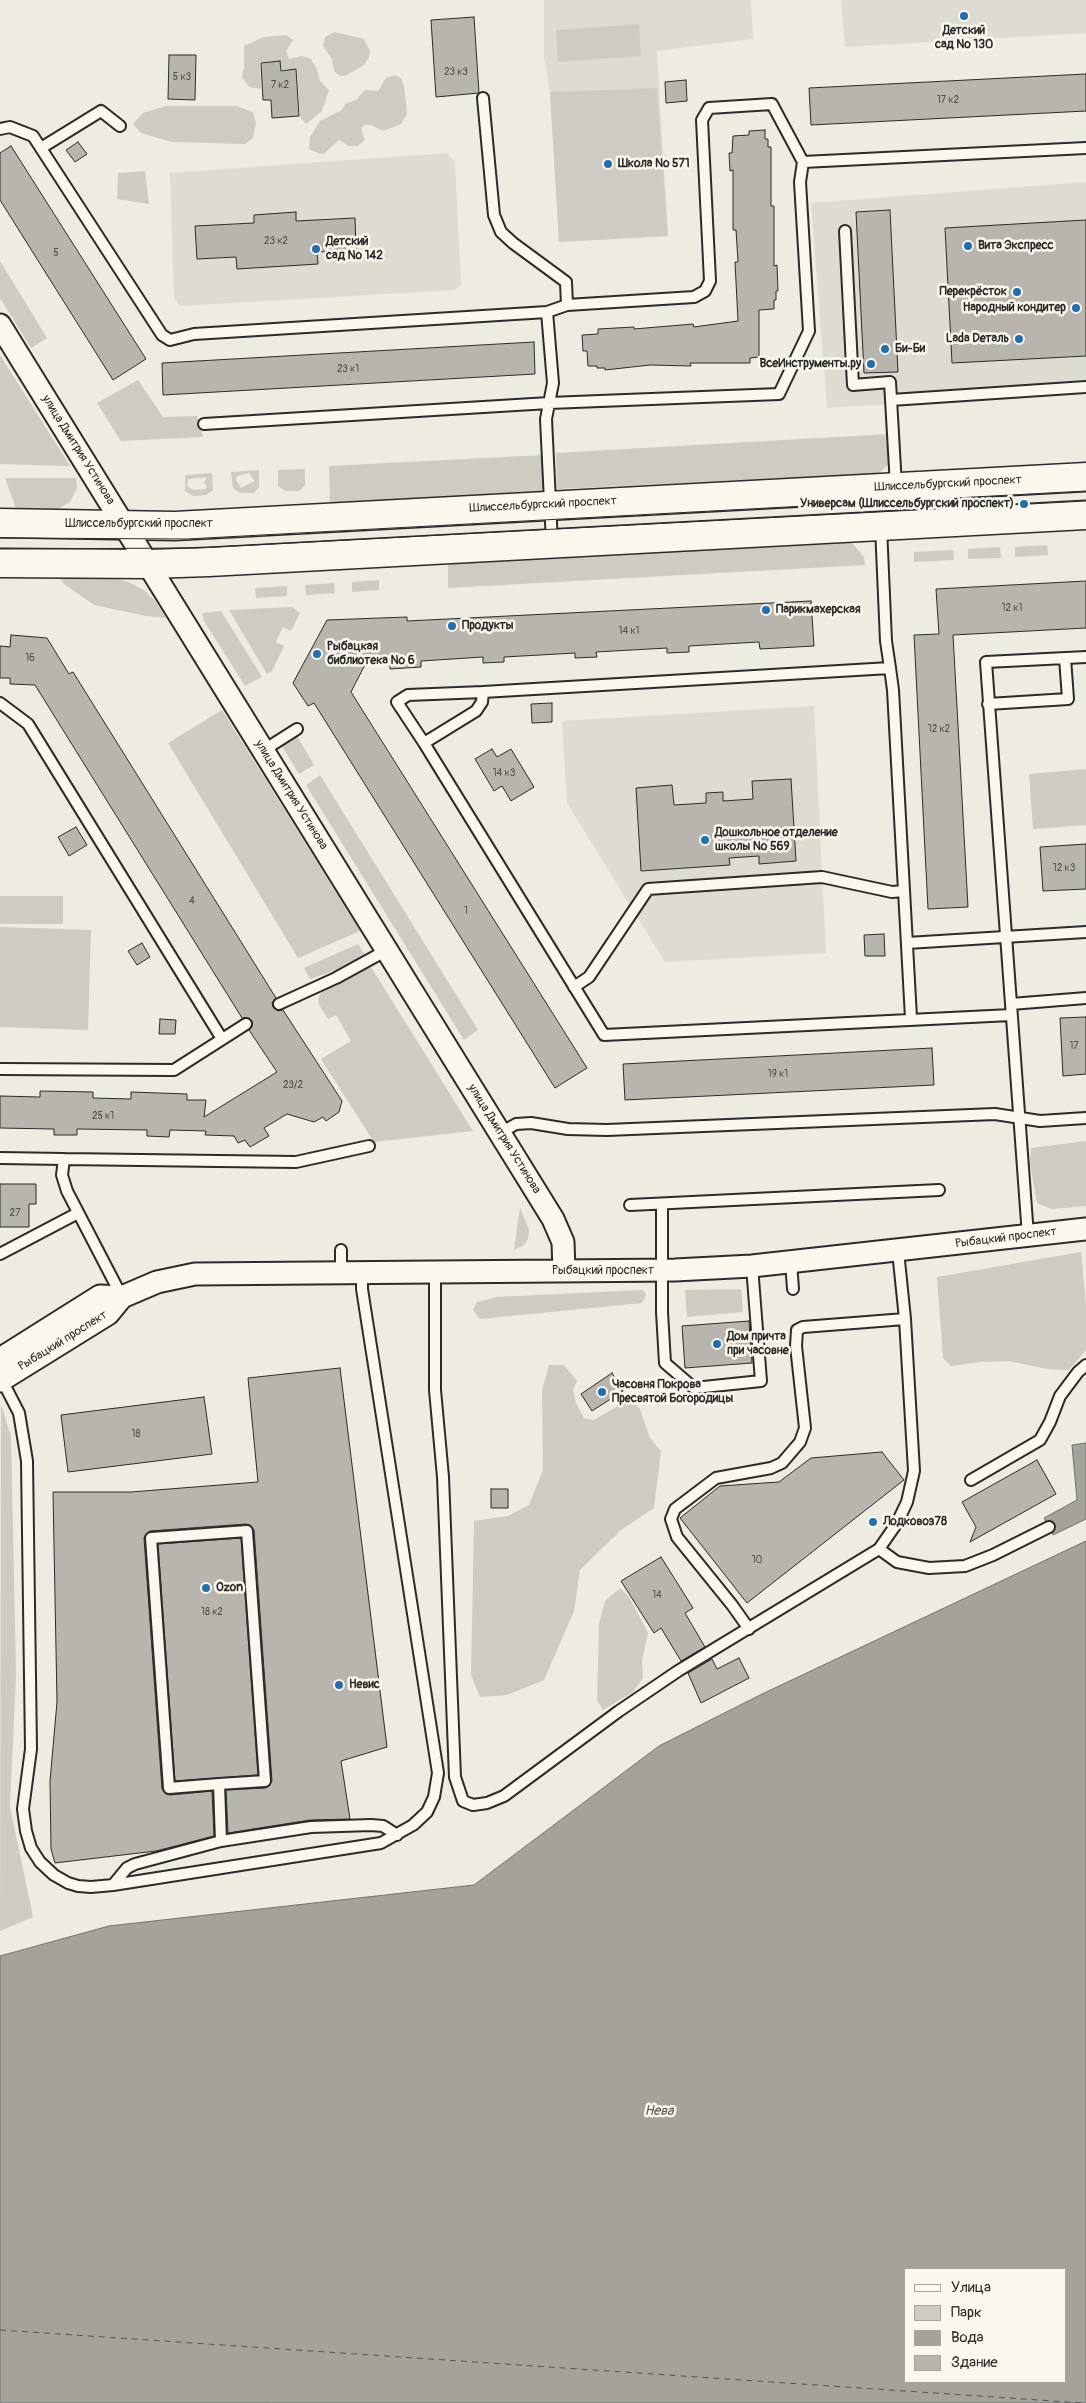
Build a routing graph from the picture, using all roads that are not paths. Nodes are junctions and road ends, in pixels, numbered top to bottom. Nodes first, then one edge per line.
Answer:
1 (483, 98) dead end
2 (120, 126) dead end
3 (0, 129) edge
4 (41, 148) junction
5 (1086, 148) edge
6 (803, 162) junction
7 (845, 231) dead end
8 (567, 305) junction
9 (547, 312) junction
10 (0, 325) edge
11 (1086, 387) edge
12 (891, 400) junction
13 (549, 403) junction
14 (204, 424) dead end
15 (1086, 477) edge
16 (896, 486) junction
17 (550, 505) junction
18 (1086, 515) edge
19 (0, 523) edge
20 (125, 525) junction
21 (881, 526) junction
22 (552, 543) junction
23 (0, 563) edge
24 (149, 564) junction
25 (1086, 657) edge
26 (1066, 658) junction
27 (890, 668) junction
28 (483, 692) junction
29 (0, 702) edge
30 (988, 704) junction
31 (298, 729) dead end
32 (424, 744) junction
33 (264, 750) junction
34 (904, 891) junction
35 (1086, 932) edge
36 (1006, 938) junction
37 (907, 943) junction
38 (387, 950) junction
39 (574, 987) junction
40 (1086, 998) edge
41 (279, 1004) dead end
42 (1011, 1009) junction
43 (911, 1018) junction
44 (246, 1024) dead end
45 (222, 1039) junction
46 (0, 1069) edge
47 (1019, 1118) junction
48 (1086, 1118) edge
49 (500, 1133) junction
50 (369, 1146) dead end
51 (0, 1158) edge
52 (64, 1160) junction
53 (939, 1190) dead end
54 (662, 1204) junction
55 (630, 1205) dead end
56 (78, 1213) junction
57 (1086, 1229) edge
58 (1028, 1236) junction
59 (341, 1250) dead end
60 (898, 1251) junction
61 (0, 1254) edge
62 (791, 1262) junction
63 (752, 1266) junction
64 (662, 1270) junction
65 (564, 1271) junction
66 (351, 1272) junction
67 (435, 1272) junction
68 (793, 1289) dead end
69 (122, 1297) junction
70 (905, 1320) junction
71 (0, 1359) edge
72 (1086, 1365) edge
73 (1, 1380) edge
74 (971, 1480) dead end
75 (1049, 1527) dead end
76 (879, 1549) junction
77 (749, 1629) junction
78 (219, 1784) junction
79 (398, 1835) junction
80 (221, 1841) junction
81 (113, 1886) junction

1 - 8 lane
2 - 4 lane
3 - 4 lane
4 - 9 lane
5 - 6 lane
6 - 8 lane
6 - 13 lane
7 - 12 lane
8 - 9 lane
9 - 13 lane
10 - 20 street, улица Дмитрия Устинова
11 - 12 lane
12 - 16 lane
13 - 14 lane
13 - 17 lane
15 - 16 main road, Шлиссельбургский проспект
16 - 17 main road, Шлиссельбургский проспект
17 - 20 main road, Шлиссельбургский проспект
17 - 22 lane
18 - 21 main road
19 - 20 main road, Шлиссельбургский проспект
20 - 24 street, улица Дмитрия Устинова
21 - 22 main road
21 - 27 lane
22 - 24 main road
23 - 24 main road
24 - 33 street, улица Дмитрия Устинова
25 - 26 lane
26 - 30 lane
26 - 30 lane
27 - 28 lane
27 - 34 lane
28 - 32 lane
28 - 32 lane
29 - 45 lane
30 - 36 lane
31 - 33 lane
32 - 39 lane
33 - 38 street, улица Дмитрия Устинова
34 - 37 lane
34 - 39 lane
35 - 36 lane
36 - 37 lane
36 - 42 lane
37 - 43 lane
38 - 41 lane
38 - 49 street, улица Дмитрия Устинова
39 - 43 lane
40 - 42 lane
42 - 43 lane
42 - 47 lane
44 - 45 lane
45 - 46 lane
47 - 48 lane
47 - 49 lane
47 - 58 lane
49 - 65 street, улица Дмитрия Устинова
50 - 52 lane
51 - 52 lane
52 - 56 lane
53 - 54 lane
54 - 55 lane
54 - 64 lane
56 - 61 lane
56 - 69 lane
57 - 58 street, Рыбацкий проспект
58 - 60 street, Рыбацкий проспект
59 - 66 lane
60 - 62 street, Рыбацкий проспект
60 - 70 lane
62 - 63 street, Рыбацкий проспект
62 - 68 lane
63 - 64 street, Рыбацкий проспект
63 - 64 lane
64 - 65 street, Рыбацкий проспект
65 - 67 street, Рыбацкий проспект
66 - 67 street, Рыбацкий проспект
66 - 69 street, Рыбацкий проспект
66 - 79 lane
67 - 77 lane
69 - 71 street, Рыбацкий проспект
69 - 73 street, Рыбацкий проспект
70 - 76 lane
70 - 77 lane
72 - 74 lane
73 - 81 lane
75 - 76 lane
76 - 77 lane
78 - 78 lane
78 - 80 lane
79 - 80 lane
79 - 81 lane
80 - 81 lane

